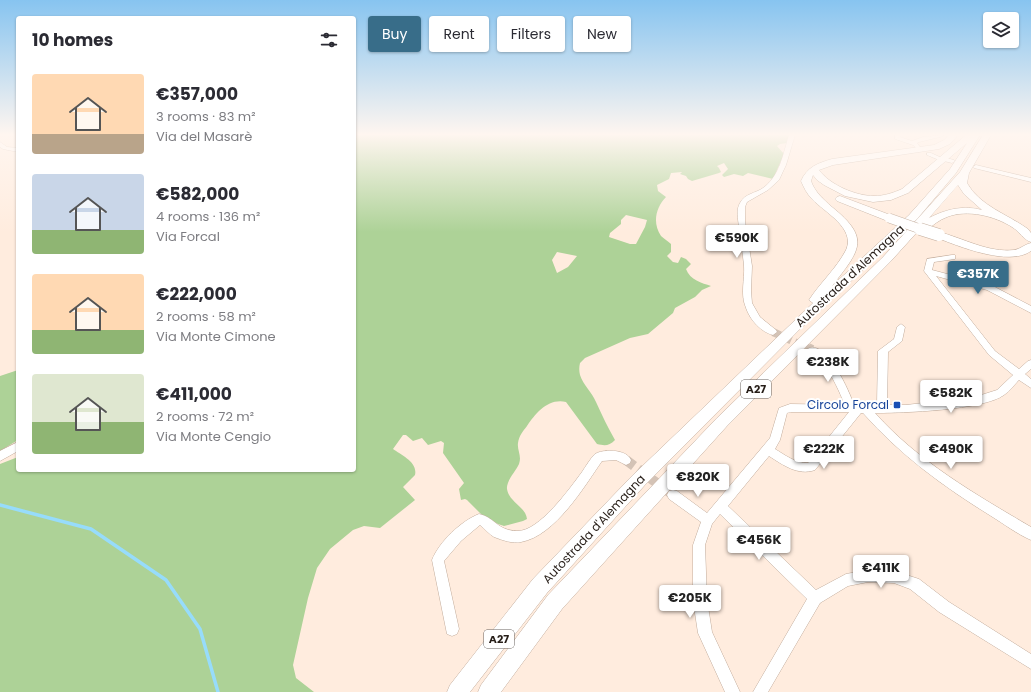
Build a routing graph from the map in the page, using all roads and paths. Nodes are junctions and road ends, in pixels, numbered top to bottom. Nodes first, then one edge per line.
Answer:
1 (782, 167) edge
2 (817, 167) edge
3 (933, 167) edge
4 (955, 167) edge
5 (967, 167) edge
6 (977, 167) edge
7 (814, 169) junction
8 (964, 173) junction
9 (1031, 180) edge
10 (1014, 224) junction
11 (1031, 239) edge
12 (1031, 246) edge
13 (952, 257) dead end
14 (887, 259) junction
15 (928, 271) junction
16 (1031, 310) edge
17 (901, 327) dead end
18 (795, 328) junction
19 (773, 332) tunnel mouth
20 (812, 350) tunnel mouth
21 (1031, 363) edge
22 (1018, 374) junction
23 (1031, 384) edge
24 (858, 409) junction
25 (882, 409) junction
26 (16, 447) edge
27 (768, 450) junction
28 (0, 456) edge
29 (626, 460) tunnel mouth
30 (673, 495) tunnel mouth
31 (720, 506) junction
32 (708, 520) junction
33 (1031, 534) edge
34 (815, 598) junction
35 (452, 629) dead end
36 (1031, 662) edge
37 (457, 692) edge
38 (488, 692) edge
39 (733, 692) edge
40 (760, 692) edge

1 - 19 street
2 - 7 highway
3 - 7 highway
4 - 18 highway, Autostrada d'Alemagna / A27
5 - 8 highway, Autostrada d'Alemagna / A27
6 - 9 street
7 - 12 highway, bridge
7 - 18 highway, A27
8 - 10 highway, A27
8 - 14 highway, Autostrada d'Alemagna / A27
10 - 11 highway, A27
10 - 14 highway, A27
13 - 15 street
14 - 38 highway, Autostrada d'Alemagna / A27
15 - 16 street
15 - 22 street
17 - 25 street
18 - 37 highway, Autostrada d'Alemagna / A27
20 - 24 street
21 - 22 street
22 - 23 street
22 - 25 street
24 - 25 street
24 - 27 street
24 - 27 street
24 - 33 street
26 - 28 street
27 - 31 street
29 - 35 street
30 - 32 street
31 - 32 street
31 - 34 street
32 - 39 street
34 - 36 street
34 - 40 street

